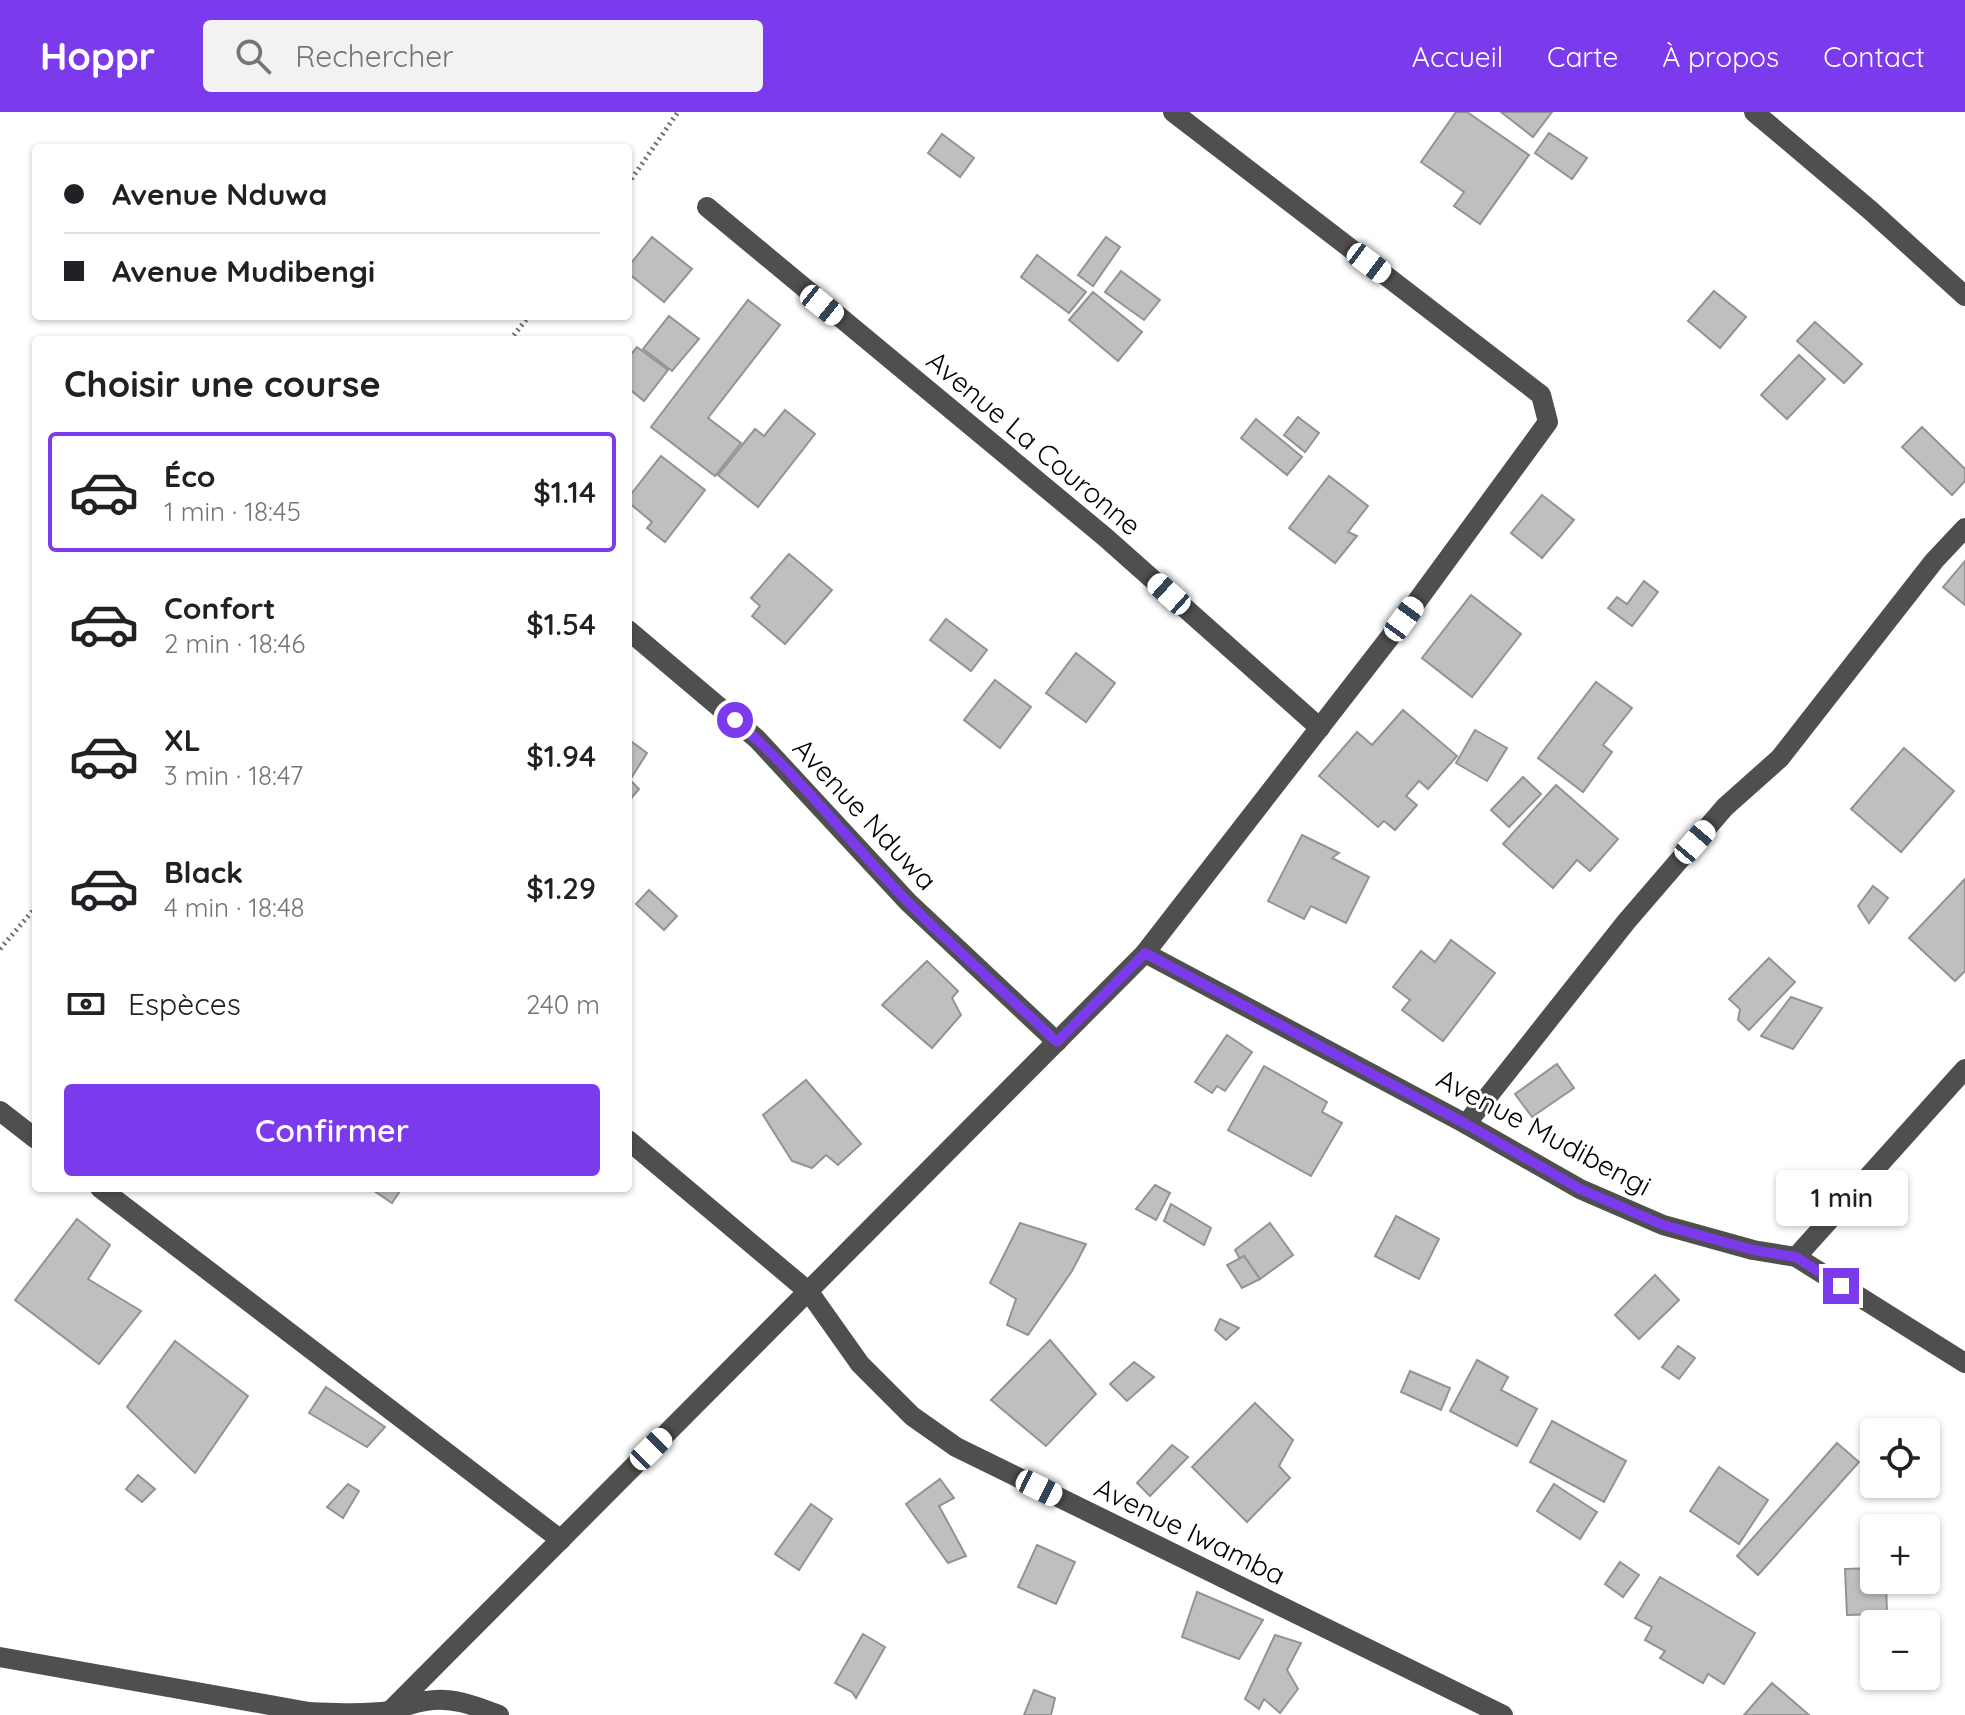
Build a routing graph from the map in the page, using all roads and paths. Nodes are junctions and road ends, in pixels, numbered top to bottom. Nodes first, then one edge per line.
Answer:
1 (678, 112) edge
2 (1173, 112) edge
3 (1754, 112) edge
4 (632, 178) edge
5 (707, 207) dead end
6 (1965, 296) edge
7 (526, 320) edge
8 (513, 336) edge
9 (1965, 528) edge
10 (632, 633) edge
11 (1320, 728) junction
12 (32, 912) edge
13 (0, 949) edge
14 (1145, 953) junction
15 (1057, 1042) junction
16 (1965, 1069) edge
17 (0, 1111) edge
18 (1466, 1124) junction
19 (32, 1136) edge
20 (632, 1143) edge
21 (105, 1192) edge
22 (1796, 1257) junction
23 (809, 1292) junction
24 (1965, 1363) edge
25 (561, 1540) junction
26 (0, 1657) edge
27 (388, 1713) edge
28 (499, 1715) edge
29 (1503, 1715) edge

1 - 4 path
2 - 11 street
3 - 6 street
5 - 11 street, Avenue La Couronne
7 - 8 path
9 - 18 street
10 - 15 street, Avenue Nduwa
11 - 14 street
12 - 13 path
14 - 15 street
14 - 18 street, Avenue Mudibengi
15 - 23 street
16 - 22 street
17 - 19 street
18 - 22 street, Avenue Mudibengi
20 - 23 street, Avenue Iwamba
21 - 25 street
22 - 24 street, Avenue Mudibengi
23 - 25 street
23 - 29 street, Avenue Iwamba
25 - 27 street
26 - 27 street
27 - 28 street

